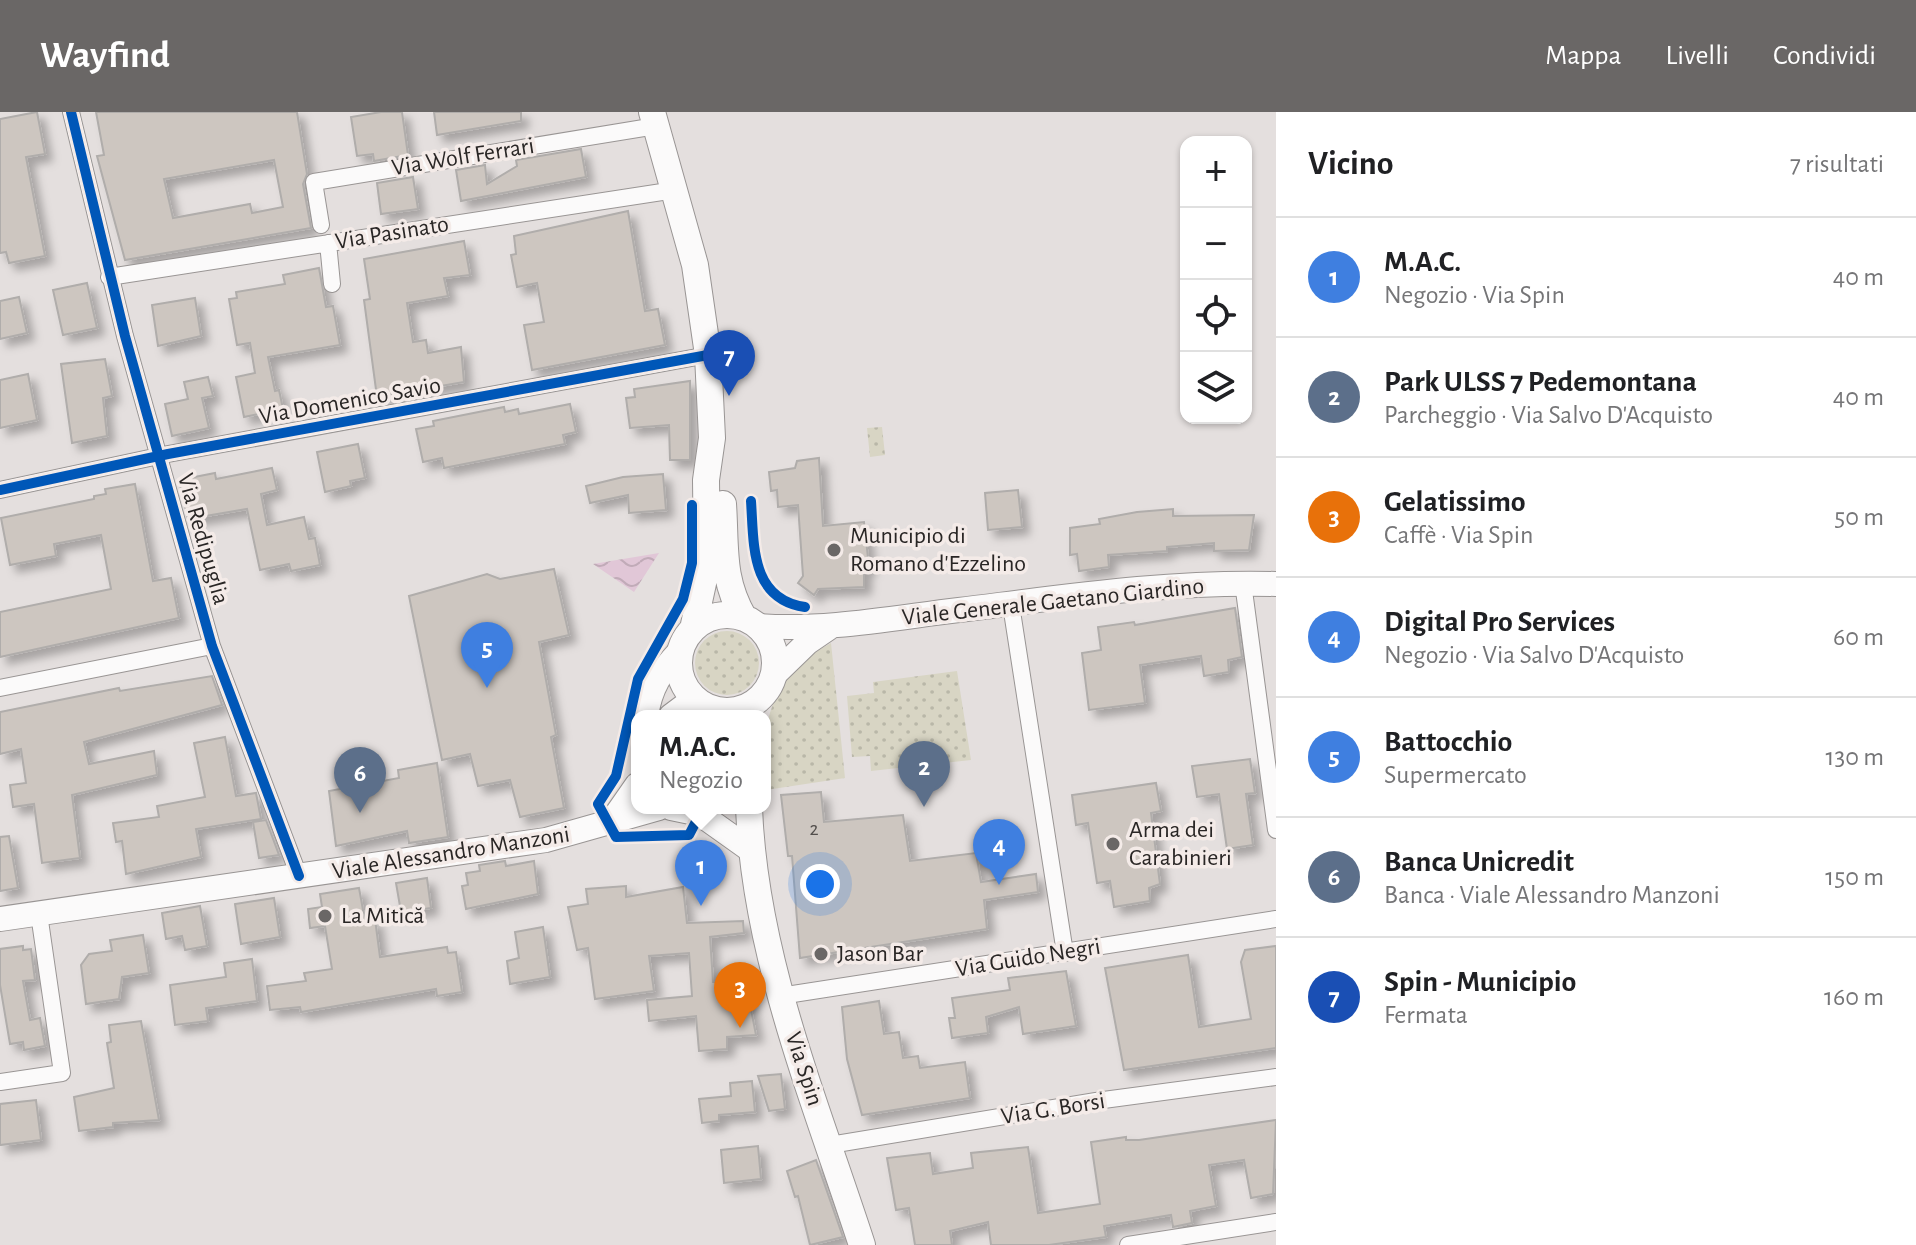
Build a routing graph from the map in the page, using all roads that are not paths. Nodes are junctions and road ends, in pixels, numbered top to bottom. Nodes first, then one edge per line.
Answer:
1 (71, 112) edge
2 (654, 119) edge
3 (675, 190) junction
4 (321, 225) dead end
5 (328, 243) junction
6 (109, 277) junction
7 (332, 284) dead end
8 (708, 355) junction
9 (712, 438) junction
10 (159, 456) junction
11 (0, 490) edge
12 (1243, 583) junction
13 (1276, 584) edge
14 (1011, 605) junction
15 (751, 622) junction
16 (830, 627) junction
17 (686, 640) junction
18 (212, 646) junction
19 (0, 688) edge
20 (763, 696) edge
21 (647, 710) edge
22 (679, 710) edge
23 (711, 710) edge
24 (631, 794) edge
25 (632, 814) edge
26 (700, 814) edge
27 (740, 814) edge
28 (749, 814) edge
29 (614, 818) junction
30 (1276, 830) edge
31 (751, 846) junction
32 (299, 876) junction
33 (39, 914) junction
34 (0, 919) edge
35 (1276, 919) edge
36 (1065, 953) junction
37 (780, 996) junction
38 (1276, 1077) edge
39 (0, 1082) edge
40 (830, 1145) junction
41 (1276, 1222) edge
42 (862, 1245) edge
43 (1128, 1245) edge

1 - 6 street, Via Redipuglia
2 - 3 main road
2 - 4 street, Via Wolf Ferrari
3 - 5 street, Via Pasinato
3 - 8 main road
5 - 6 street, Via Pasinato
5 - 7 street
6 - 10 street, Via Redipuglia
8 - 9 main road
8 - 10 street, Via Domenico Savio
9 - 15 main road
9 - 17 main road
10 - 11 street, Via Domenico Savio
10 - 18 street, Via Redipuglia
12 - 13 main road, Viale Generale Gaetano Giardino
12 - 14 main road, Viale Generale Gaetano Giardino
12 - 30 street
14 - 16 main road, Viale Generale Gaetano Giardino
14 - 36 street
15 - 16 main road, Viale Generale Gaetano Giardino
15 - 17 main road
15 - 20 main road
16 - 20 main road, Viale Generale Gaetano Giardino
17 - 21 main road
17 - 23 main road
18 - 19 street
18 - 32 street, Via Redipuglia
20 - 23 main road
22 - 23 main road
24 - 29 main road
25 - 29 main road, Viale Alessandro Manzoni
26 - 31 main road
27 - 31 main road, Via Spin
28 - 31 main road, Via Spin
29 - 32 main road, Viale Alessandro Manzoni
31 - 37 main road, Via Spin
32 - 33 main road, Viale Alessandro Manzoni
33 - 34 main road, Viale Alessandro Manzoni
33 - 39 street
35 - 36 street, Via Guido Negri
36 - 37 street, Via Guido Negri
37 - 40 main road, Via Spin
38 - 40 street, Via G. Borsi
40 - 42 main road, Via Spin
41 - 43 street

